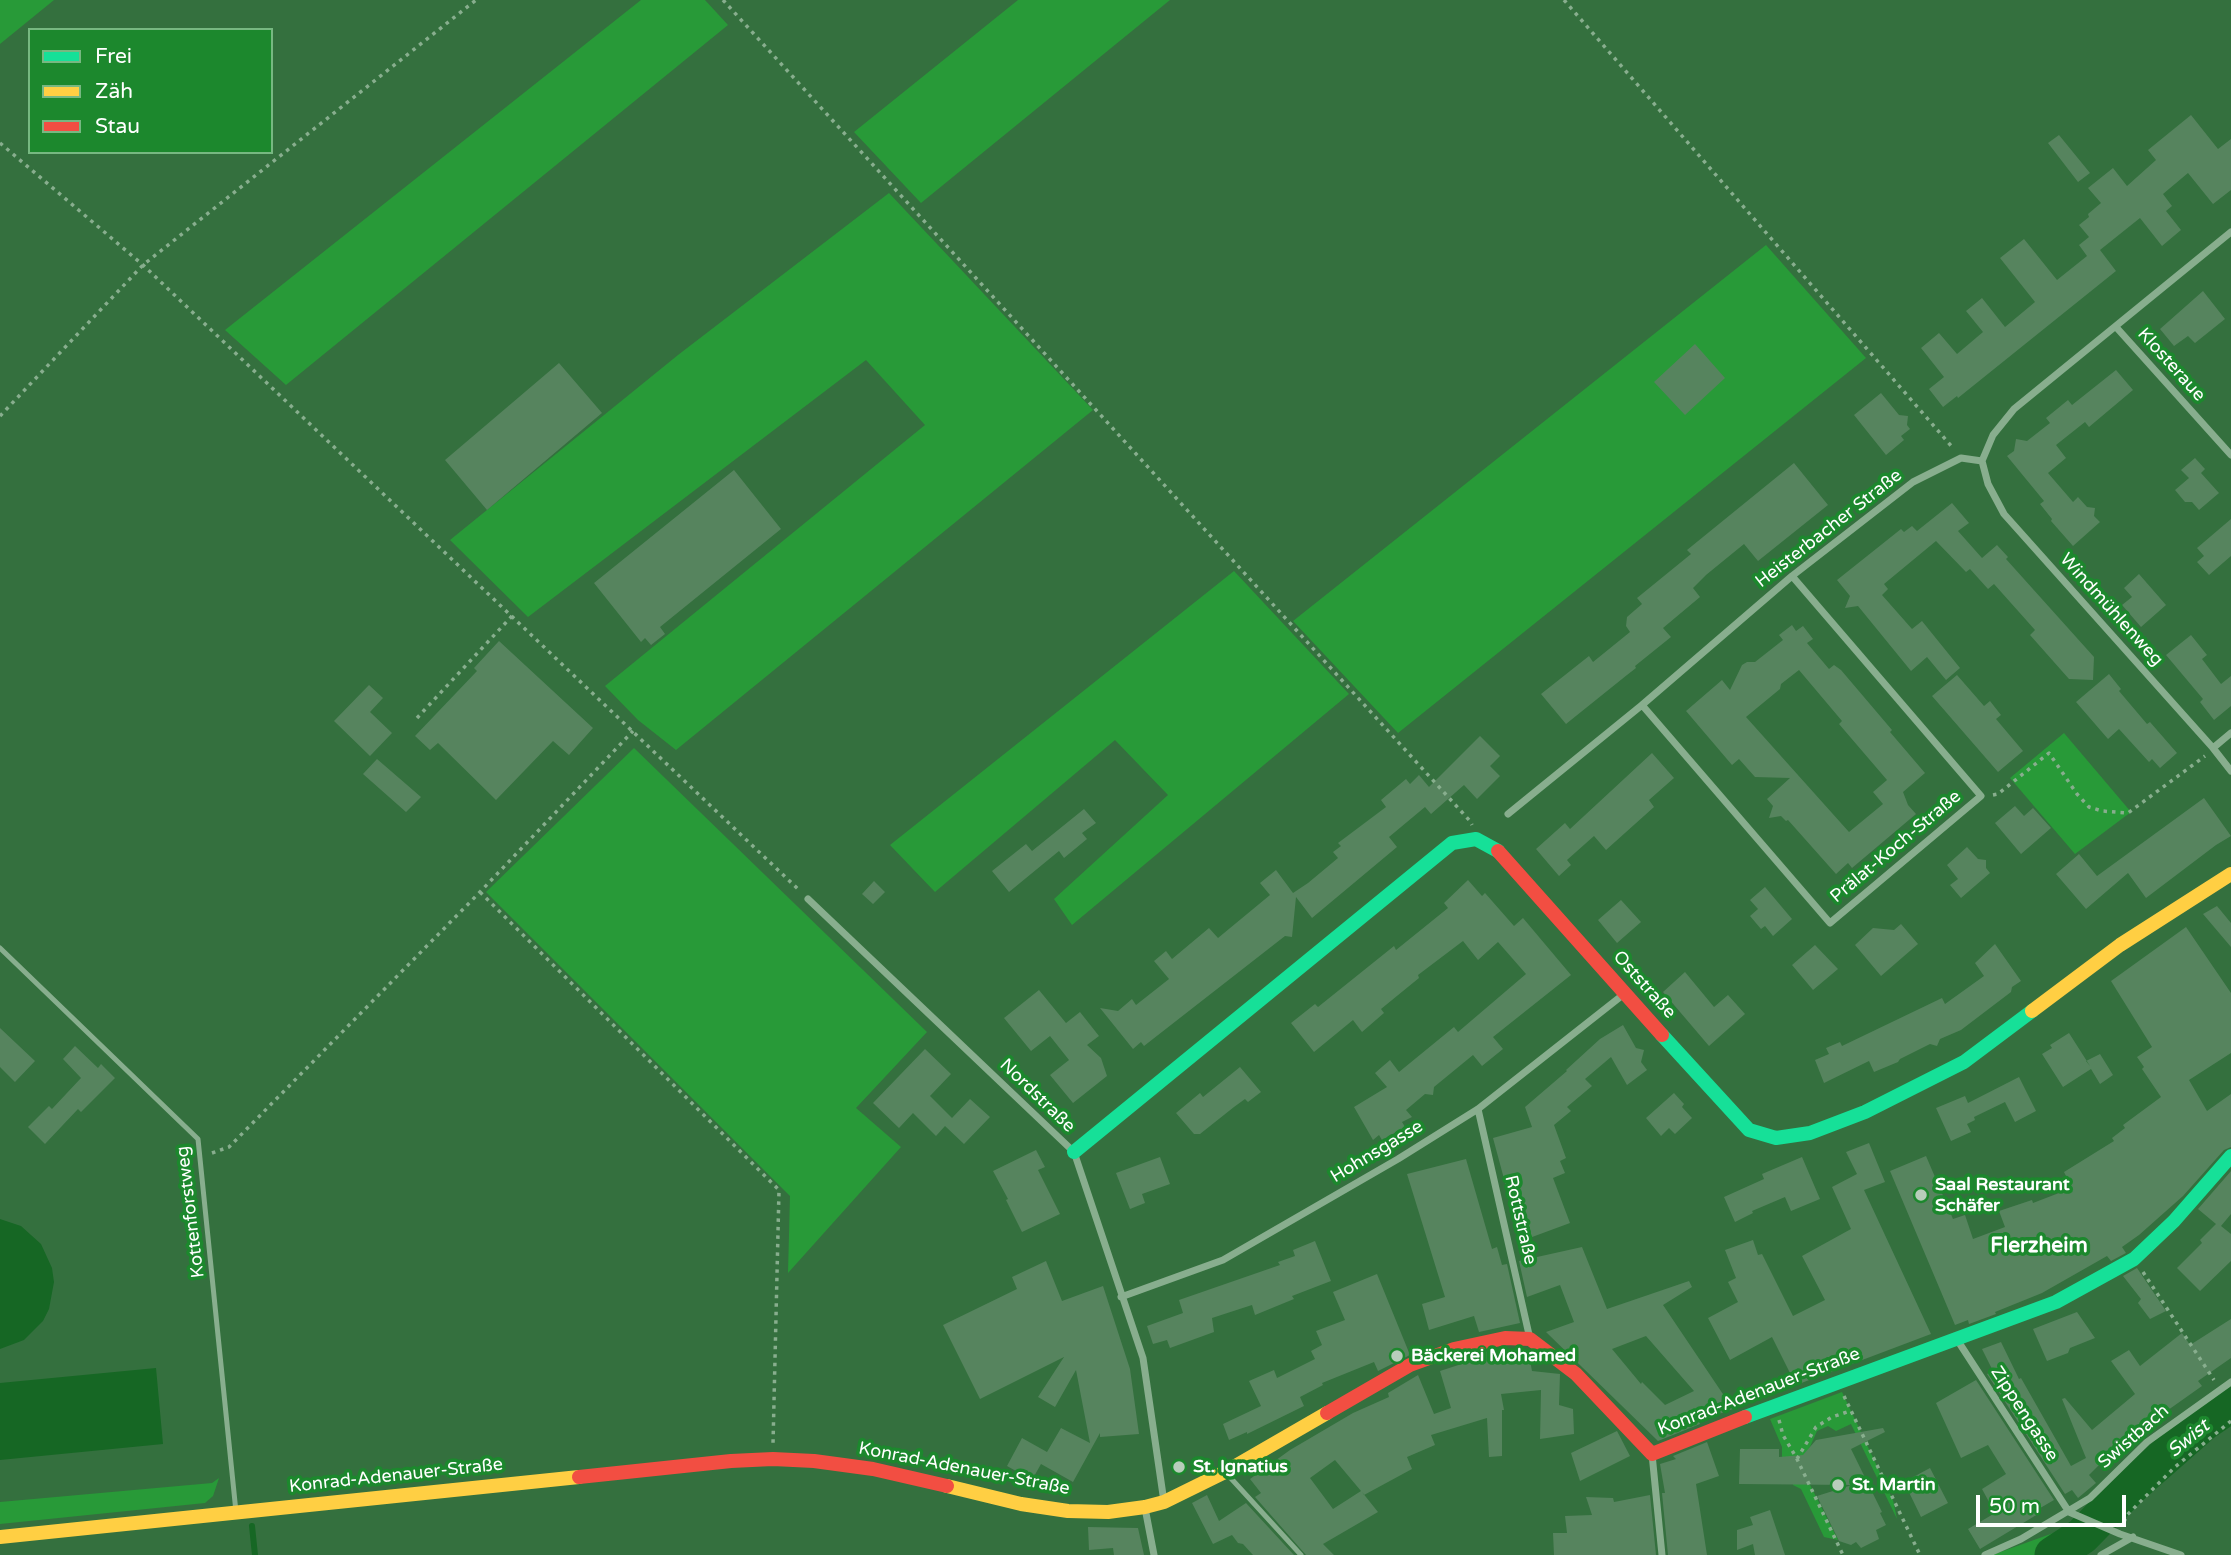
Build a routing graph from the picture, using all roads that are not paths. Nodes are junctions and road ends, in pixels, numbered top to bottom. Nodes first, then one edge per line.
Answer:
1 (2231, 233) edge
2 (2116, 327) junction
3 (2231, 455) edge
4 (1982, 461) junction
5 (1791, 576) junction
6 (1642, 705) junction
7 (2231, 733) edge
8 (2213, 748) junction
9 (2231, 771) edge
10 (1508, 814) dead end
11 (2231, 874) edge
12 (808, 899) road end
13 (0, 948) edge
14 (1624, 993) junction
15 (1478, 1109) junction
16 (1074, 1153) junction
17 (2231, 1156) edge
18 (1121, 1297) junction
19 (1956, 1338) junction
20 (1530, 1339) junction
21 (2231, 1382) edge
22 (1652, 1454) junction
23 (1225, 1472) junction
24 (1164, 1502) junction
25 (1145, 1507) junction
26 (236, 1512) junction
27 (2073, 1514) junction
28 (0, 1537) edge
29 (2133, 1537) junction
30 (1154, 1555) edge
31 (1301, 1555) edge
32 (1662, 1555) edge
33 (1985, 1555) edge
34 (2101, 1555) edge
35 (2181, 1555) edge

1 - 2 street
2 - 3 street, Klosteraue
2 - 4 street
4 - 5 street, Heisterbacher Straße
4 - 8 street, Windmühlenweg
5 - 6 street, Heisterbacher Straße
5 - 6 street, Prälat-Koch-Straße
6 - 10 street, Heisterbacher Straße
7 - 8 street
8 - 9 street, Windmühlenweg
11 - 14 main road, Oststraße
12 - 16 street, Nordstraße
13 - 26 lane, Kottenforstweg
14 - 15 street, Hohnsgasse
14 - 16 main road, Oststraße
15 - 18 street, Hohnsgasse
15 - 20 street, Rottstraße
16 - 18 street, Nordstraße
17 - 19 main road, Konrad-Adenauer-Straße
18 - 24 street, Nordstraße
19 - 22 main road, Konrad-Adenauer-Straße
19 - 27 street, Zippengasse
20 - 22 main road, Konrad-Adenauer-Straße
20 - 23 main road, Konrad-Adenauer-Straße
21 - 27 street, Swistbach
22 - 32 street
23 - 24 main road, Konrad-Adenauer-Straße
23 - 31 lane
24 - 25 main road, Konrad-Adenauer-Straße
25 - 26 main road, Konrad-Adenauer-Straße
25 - 30 street
26 - 28 main road, Konrad-Adenauer-Straße
27 - 29 street
27 - 33 street, Swistbach
29 - 34 street
29 - 35 street

